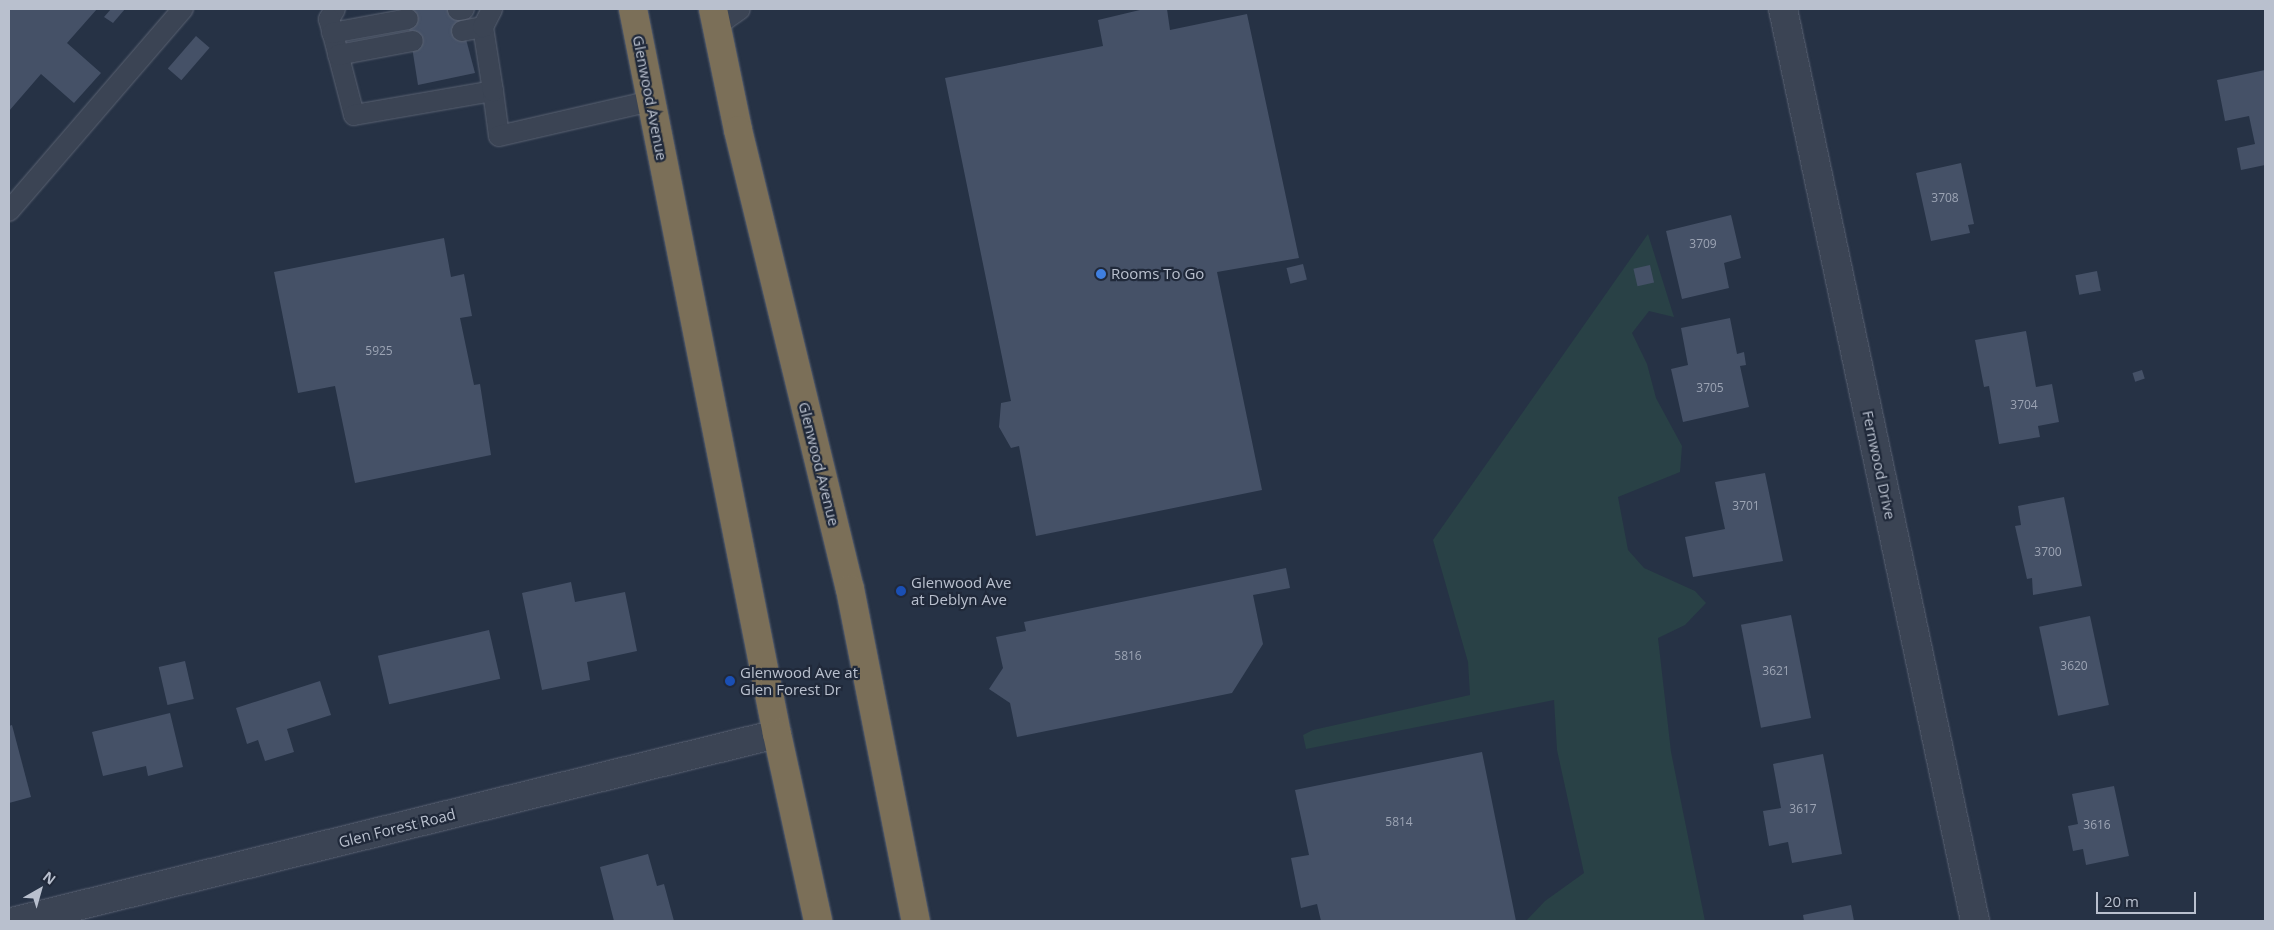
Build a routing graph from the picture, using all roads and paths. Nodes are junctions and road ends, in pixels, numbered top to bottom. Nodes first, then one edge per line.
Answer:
1 (183, 9) edge
2 (352, 9) edge
3 (492, 9) edge
4 (632, 9) edge
5 (740, 9) edge
6 (1783, 9) edge
7 (714, 17) edge
8 (408, 19) dead end
9 (332, 20) edge
10 (483, 27) junction
11 (462, 31) dead end
12 (413, 41) dead end
13 (338, 55) junction
14 (493, 91) junction
15 (651, 101) junction
16 (9, 211) edge
17 (777, 734) junction
18 (16, 921) edge
19 (818, 921) edge
20 (916, 921) edge
21 (1975, 921) edge

1 - 16 lane
2 - 9 lane
3 - 10 lane
4 - 15 highway, Glenwood Avenue
5 - 7 lane
6 - 21 street, Fernwood Drive
7 - 20 highway, Glenwood Avenue
8 - 9 lane
9 - 13 lane
10 - 11 lane
10 - 14 lane
12 - 13 lane
13 - 14 lane
14 - 15 lane
15 - 17 highway, Glenwood Avenue
17 - 18 street, Glen Forest Road
17 - 19 highway, Glenwood Avenue

